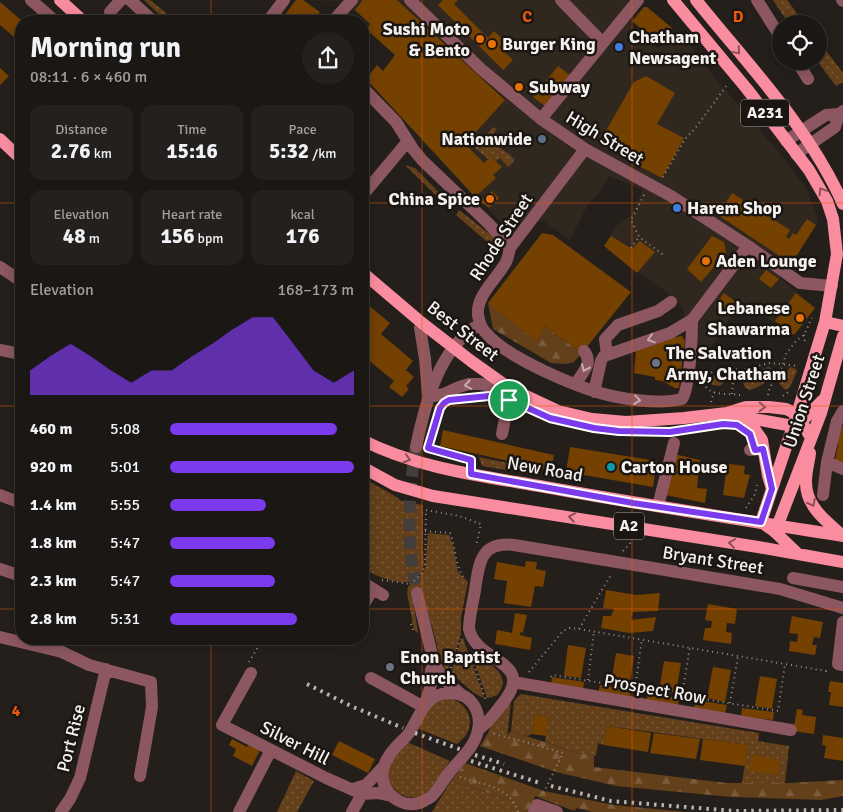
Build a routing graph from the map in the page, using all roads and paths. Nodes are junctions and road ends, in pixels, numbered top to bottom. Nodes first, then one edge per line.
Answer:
1 (31, 0) edge
2 (60, 0) edge
3 (121, 0) edge
4 (130, 0) edge
5 (284, 0) edge
6 (352, 0) edge
7 (410, 0) edge
8 (562, 0) edge
9 (638, 0) edge
10 (673, 0) edge
11 (696, 0) edge
12 (757, 0) edge
13 (110, 12) dead end
14 (48, 15) edge
15 (76, 15) edge
16 (146, 15) edge
17 (273, 15) edge
18 (338, 15) edge
19 (772, 24) edge
20 (604, 43) junction
21 (802, 70) edge
22 (808, 79) dead end
23 (727, 85) dead end
24 (369, 93) edge
25 (841, 112) edge
26 (541, 119) junction
27 (801, 131) junction
28 (0, 139) edge
29 (786, 141) junction
30 (811, 144) junction
31 (410, 145) junction
32 (584, 149) junction
33 (15, 153) edge
34 (796, 154) junction
35 (654, 186) junction
36 (369, 188) edge
37 (843, 204) edge
38 (639, 237) junction
39 (748, 246) junction
40 (510, 248) junction
41 (631, 248) dead end
42 (665, 256) dead end
43 (0, 266) edge
44 (15, 277) edge
45 (369, 278) edge
46 (832, 286) junction
47 (671, 302) dead end
48 (692, 320) junction
49 (819, 320) junction
50 (422, 323) junction
51 (480, 324) junction
52 (843, 326) edge
53 (804, 335) junction
54 (843, 336) edge
55 (805, 346) dead end
56 (0, 350) edge
57 (584, 351) dead end
58 (15, 353) edge
59 (607, 354) junction
60 (840, 358) edge
61 (783, 364) junction
62 (741, 370) junction
63 (799, 372) dead end
64 (576, 384) junction
65 (793, 387) dead end
66 (512, 389) junction
67 (594, 392) junction
68 (732, 394) junction
69 (764, 394) dead end
70 (768, 394) junction
71 (743, 395) dead end
72 (774, 395) dead end
73 (429, 396) junction
74 (779, 396) dead end
75 (481, 397) dead end
76 (825, 398) junction
77 (461, 399) dead end
78 (444, 403) dead end
79 (843, 411) edge
80 (727, 414) junction
81 (747, 418) junction
82 (797, 420) junction
83 (502, 434) dead end
84 (431, 438) dead end
85 (811, 438) junction
86 (369, 443) edge
87 (430, 443) dead end
88 (674, 443) dead end
89 (424, 449) junction
90 (763, 449) junction
91 (750, 450) dead end
92 (827, 462) junction
93 (843, 469) edge
94 (369, 471) edge
95 (471, 474) junction
96 (757, 478) dead end
97 (772, 489) junction
98 (0, 495) edge
99 (823, 495) dead end
100 (15, 501) edge
101 (658, 506) junction
102 (743, 509) dead end
103 (761, 522) junction
104 (777, 529) junction
105 (425, 531) junction
106 (636, 536) dead end
107 (843, 536) edge
108 (758, 547) junction
109 (476, 550) dead end
110 (798, 554) junction
111 (617, 562) junction
112 (843, 562) edge
113 (0, 569) edge
114 (15, 574) edge
115 (793, 578) dead end
116 (386, 581) dead end
117 (476, 582) junction
118 (843, 587) edge
119 (417, 593) tunnel mouth
120 (843, 608) edge
121 (843, 622) edge
122 (579, 629) junction
123 (594, 631) junction
124 (461, 635) dead end
125 (0, 637) edge
126 (642, 640) junction
127 (15, 641) edge
128 (33, 645) edge
129 (690, 647) junction
130 (738, 656) junction
131 (434, 662) junction
132 (827, 663) dead end
133 (785, 664) junction
134 (843, 664) edge
135 (106, 669) junction
136 (251, 673) dead end
137 (449, 674) dead end
138 (371, 678) dead end
139 (588, 680) junction
140 (519, 683) junction
141 (635, 688) junction
142 (549, 689) junction
143 (682, 696) junction
144 (472, 699) junction
145 (486, 701) dead end
146 (730, 703) junction
147 (502, 704) junction
148 (424, 706) junction
149 (791, 730) dead end
150 (477, 733) junction
151 (271, 750) junction
152 (383, 767) junction
153 (452, 770) junction
154 (140, 776) dead end
155 (358, 791) junction
156 (391, 796) junction
157 (432, 796) junction
158 (409, 808) edge
159 (536, 808) edge
160 (61, 812) edge
161 (239, 812) edge
162 (352, 812) edge
163 (426, 812) edge
164 (518, 812) edge
165 (557, 812) edge

1 - 14 street
2 - 15 main road
3 - 13 street
4 - 16 street
5 - 17 street
6 - 18 street
7 - 26 street, High Street
8 - 20 street
9 - 20 street
10 - 29 main road, A231
11 -> 27 main road, A231
12 - 19 street
20 - 26 street
21 - 22 street
23 - 35 path
24 - 31 street
25 - 27 street
25 - 30 street
26 - 32 street, High Street
27 - 29 street
27 - 30 main road, A231
28 - 33 main road
29 - 34 main road, A231
30 - 34 street
30 - 37 main road, A231
31 - 36 street
31 - 40 street
32 - 35 street, High Street
32 - 40 street, Rhode Street
46 -> 34 main road, A231
35 - 38 path
35 - 39 street, High Street
38 - 41 path
38 - 42 path
39 - 46 street, High Street
39 - 48 street
40 - 51 street, Rhode Street
43 - 44 street
45 - 50 main road, Best Street
46 - 49 main road, A231
47 - 59 street
48 -> 59 street
67 -> 48 street
49 - 52 main road
49 - 53 path
49 - 82 main road, Union Street / A231
50 - 66 main road, Best Street
50 - 73 street
51 - 64 street
51 - 73 street
53 - 55 path
53 - 61 path
54 - 60 main road, Union Street / A231
56 - 58 street
57 -> 64 street
59 - 67 street
60 - 76 main road, Union Street / A231
61 - 62 path
61 - 63 path
61 - 70 path
62 - 68 path
62 - 68 path
64 - 67 street
65 - 74 path
66 -> 73 street
66 - 80 main road, Best Street
66 - 83 street
68 - 71 path
69 - 70 path
70 - 72 path
73 - 89 street
75 - 77 path
76 - 82 main road, A231
76 - 85 main road, Union Street / A231
78 - 84 path
79 - 92 street
80 - 81 main road, Best Street
80 -> 82 main road, Best Street
81 - 82 main road, Best Street
81 - 90 main road
82 - 85 main road
82 - 97 main road, Union Street / A231
85 - 104 main road, Union Street / A231
85 -> 107 main road
86 -> 95 main road, New Road / A2
87 - 89 path
88 - 101 street
89 - 95 path
90 - 91 street
90 - 97 main road
92 - 93 street
92 - 99 street
108 -> 94 main road, A2
95 - 101 main road, New Road / A2
96 - 102 path
97 - 103 main road, Union Street / A231
98 - 100 street
101 - 103 main road, New Road / A2
103 - 104 main road, New Road / A2
104 - 107 main road, New Road / A2
104 - 108 main road, Union Street / A231
104 - 110 main road
105 - 109 path
105 - 116 path
105 - 117 path
106 - 111 path
108 - 110 main road, A2
110 - 112 main road, A2
111 - 117 street, Bryant Street
111 - 120 street, Bryant Street
111 - 122 path
113 - 114 street
115 - 118 street
117 - 140 street, Bryant Street
119 - 131 street
121 - 134 street
122 - 123 path
122 - 140 path
123 - 126 path
123 - 139 path
124 - 137 path
125 - 127 street
126 - 129 path
126 - 141 path
128 - 135 street
129 - 130 path
129 - 143 path
130 - 133 path
130 - 146 path
131 - 144 street
131 - 148 street
132 - 133 path
133 - 146 path
135 - 154 street
135 - 160 street, Port Rise
136 - 151 street, Silver Hill
138 - 148 street
139 - 141 path
139 - 142 path
140 - 142 street, Prospect Row
140 - 147 street
141 - 143 path
142 - 149 street, Prospect Row
143 - 146 path
144 - 145 path
144 - 147 street
144 - 148 street
144 - 150 street
147 - 150 street
148 - 152 street
150 - 153 street
150 - 159 path
151 - 155 street, Silver Hill
151 - 161 street
152 - 155 street
152 - 156 street
153 - 157 street
153 - 164 path
155 - 156 street, Silver Hill
155 - 162 street
156 - 158 street
157 - 158 street
157 - 163 street
159 - 165 street

